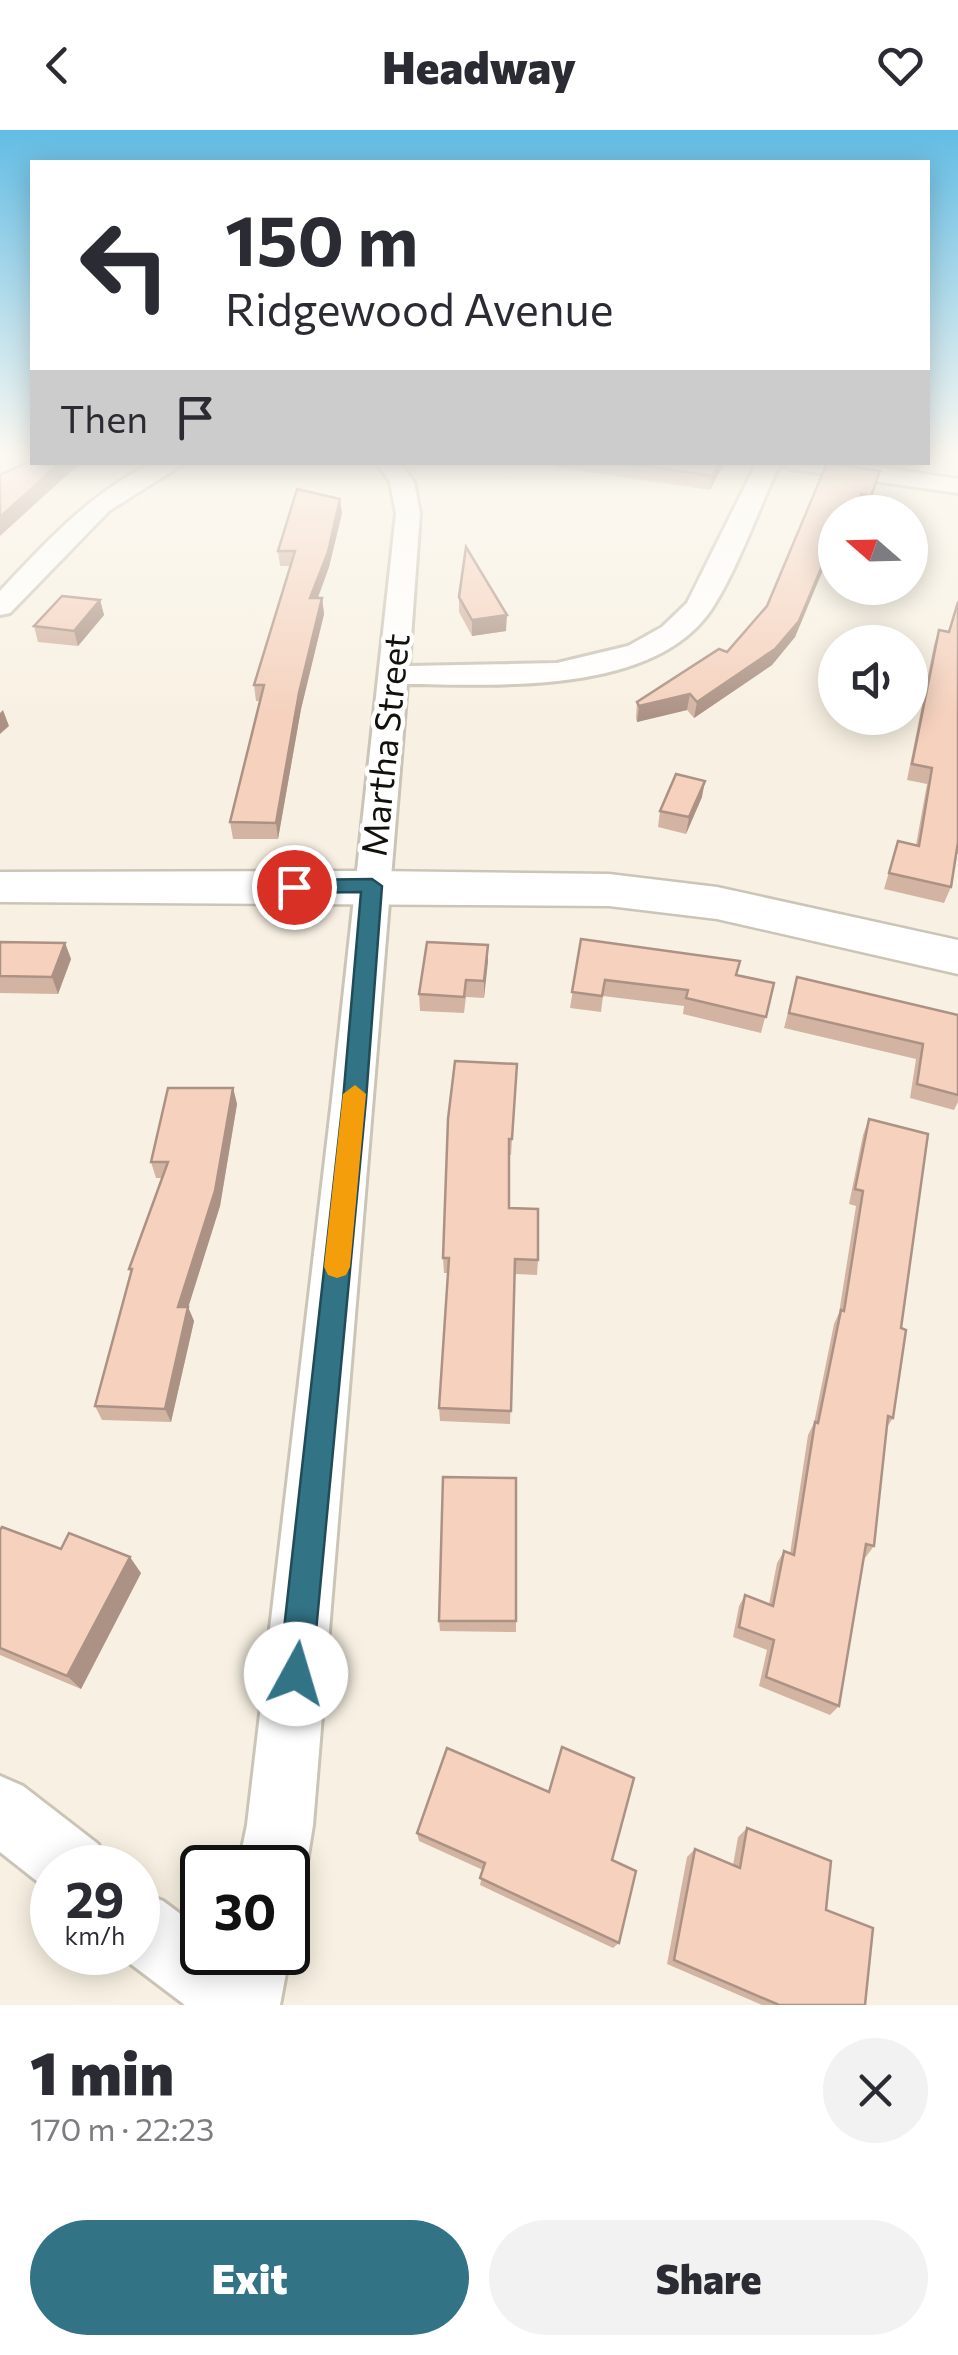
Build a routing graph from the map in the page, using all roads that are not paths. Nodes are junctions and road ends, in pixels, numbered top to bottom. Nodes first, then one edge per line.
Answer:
1 (64, 542) edge
2 (405, 542) edge
3 (730, 542) edge
4 (0, 607) edge
5 (393, 674) junction
6 (372, 886) junction
7 (0, 887) edge
8 (958, 957) edge
9 (0, 1809) edge
10 (45, 1845) edge
11 (276, 1845) edge
12 (160, 1942) edge
13 (250, 1975) edge
14 (244, 2005) edge

1 - 4 street
2 - 5 street, Martha Street
3 - 5 street
5 - 6 street, Martha Street
6 - 7 main road
6 - 8 main road
6 - 11 street, Martha Street
9 - 10 street
12 - 14 street
13 - 14 street

